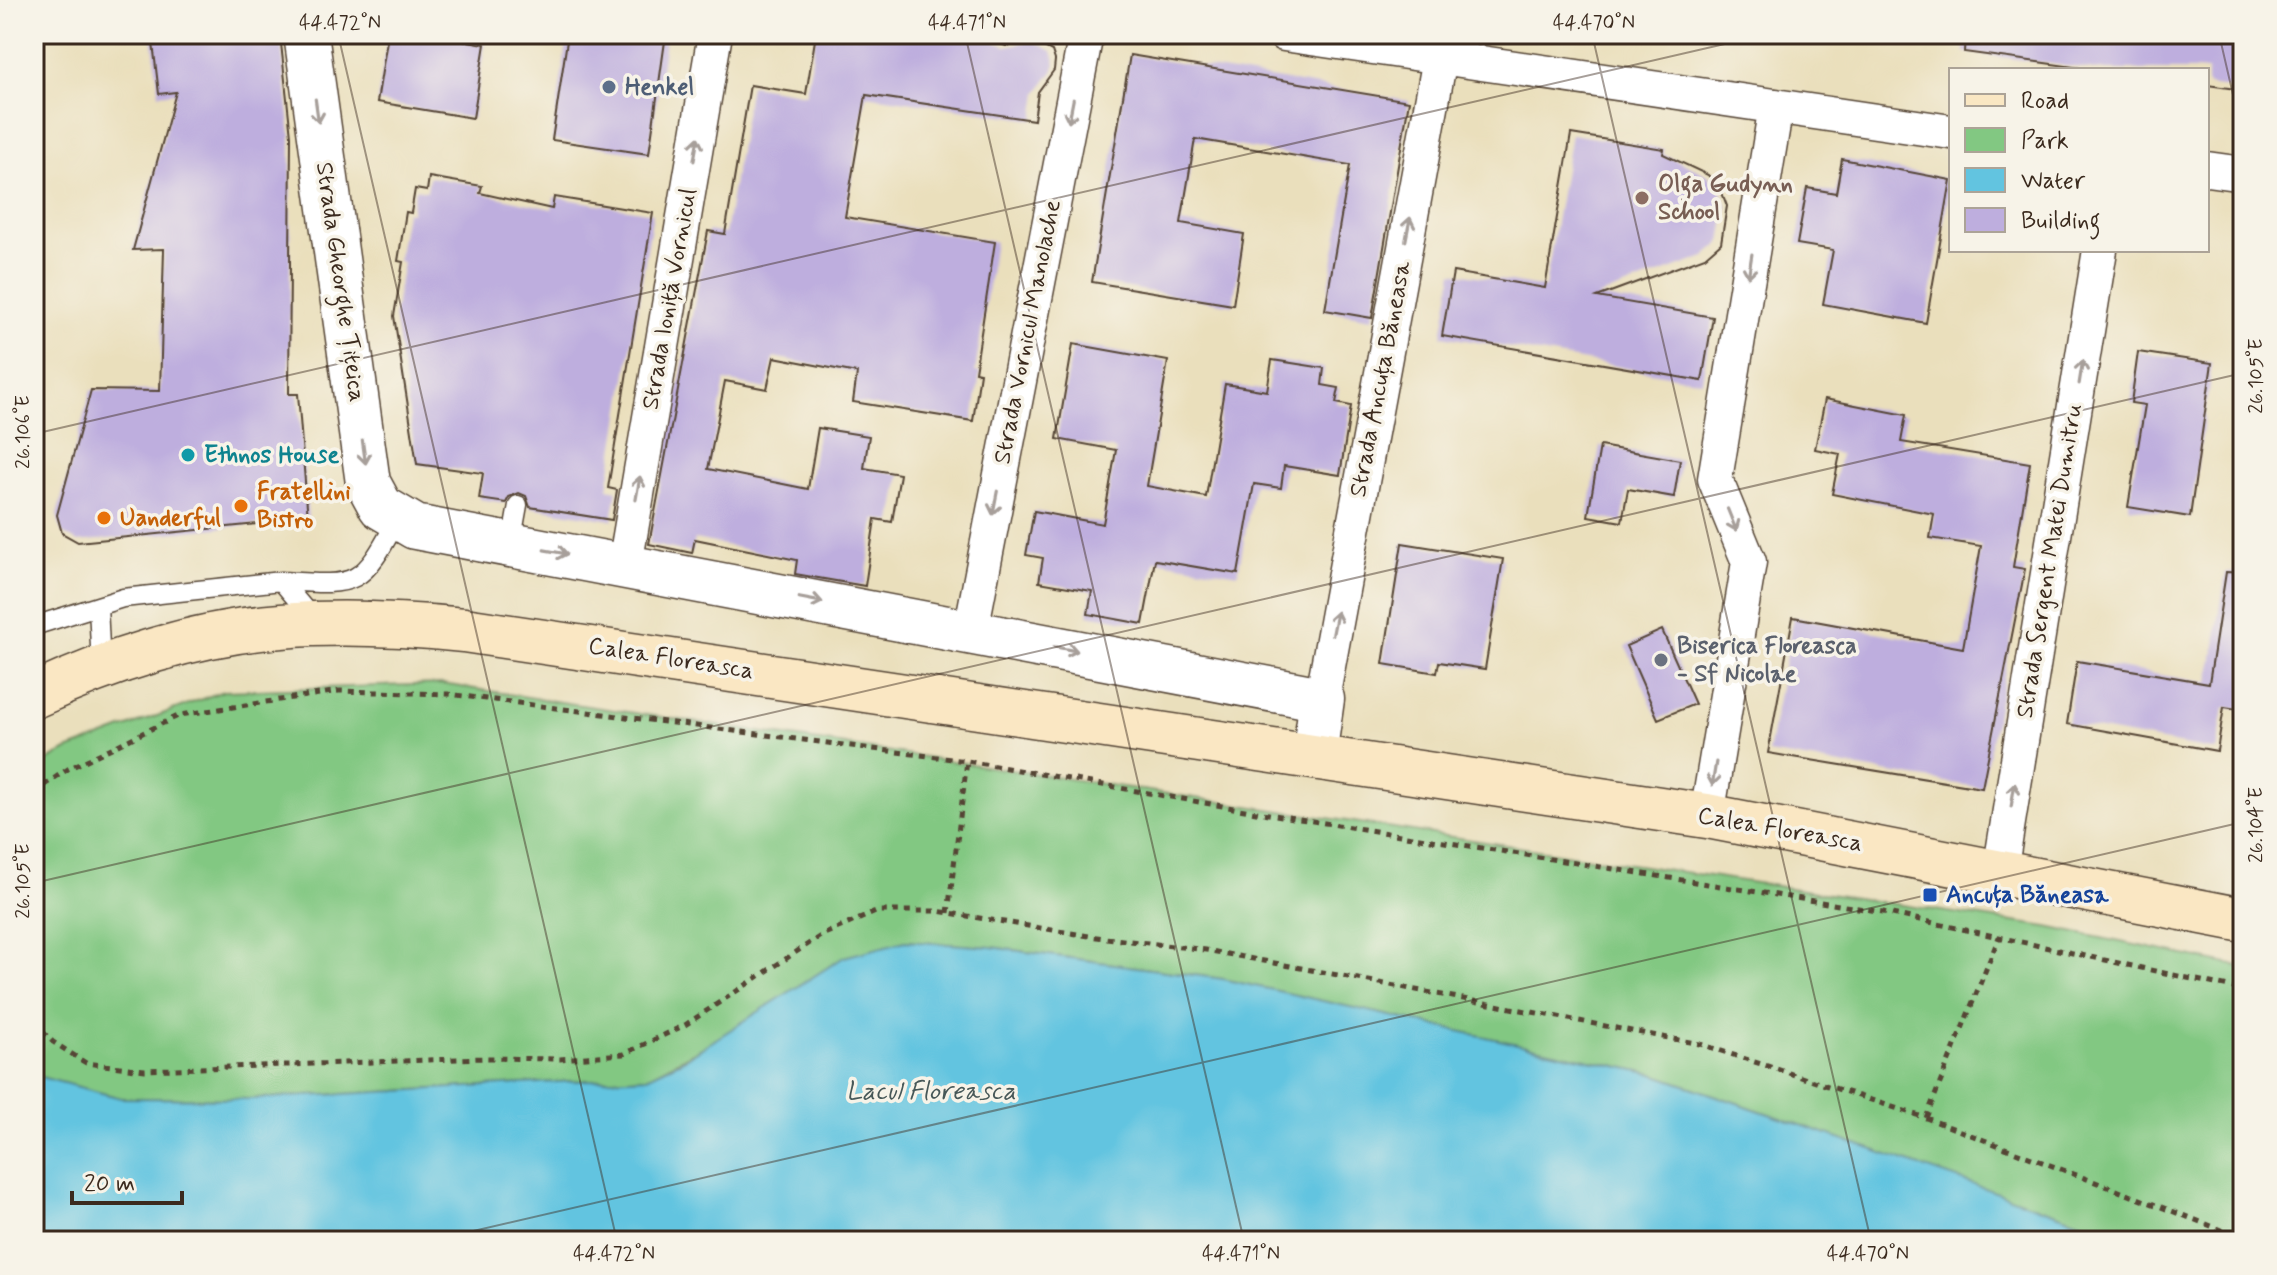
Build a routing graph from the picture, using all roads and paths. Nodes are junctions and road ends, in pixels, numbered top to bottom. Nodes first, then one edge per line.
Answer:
1 (306, 34) edge
2 (715, 34) edge
3 (1086, 34) edge
4 (1284, 34) edge
5 (1440, 58) junction
6 (1776, 106) junction
7 (1949, 132) edge
8 (2209, 169) edge
9 (2243, 174) edge
10 (2100, 252) edge
11 (398, 518) junction
12 (625, 565) junction
13 (281, 581) junction
14 (98, 606) junction
15 (319, 625) junction
16 (34, 626) edge
17 (971, 630) junction
18 (101, 669) junction
19 (1274, 690) junction
20 (34, 696) edge
21 (1322, 699) junction
22 (1301, 754) junction
23 (967, 761) junction
24 (34, 792) edge
25 (1707, 816) junction
26 (2000, 872) junction
27 (948, 913) junction
28 (2243, 920) edge
29 (1999, 937) junction
30 (2243, 990) edge
31 (34, 1023) edge
32 (1926, 1118) junction
33 (2243, 1238) edge

1 -> 11 street, Strada Gheorghe Țițeica
12 -> 2 street, Strada Ioniță Vornicul
3 -> 17 street, Strada Vornicul Manolache
4 - 5 street
5 - 6 street
21 -> 5 street, Strada Ancuța Băneasa
6 - 7 street
6 -> 25 street
8 - 9 street
26 -> 10 street, Strada Sergent Matei Dumitru
11 -> 12 street
11 - 13 lane
12 -> 17 street
13 - 14 lane
13 - 15 lane
14 - 16 lane
14 - 18 lane
15 - 18 main road, Calea Floreasca
15 - 22 main road, Calea Floreasca
17 -> 19 street
18 - 20 main road, Calea Floreasca
19 - 21 street
19 - 22 street
21 - 22 street
22 - 25 main road, Calea Floreasca
23 - 24 path
23 - 27 path
23 - 29 path
25 - 26 main road, Calea Floreasca
26 - 28 main road, Calea Floreasca
27 - 31 path
27 - 32 path
29 - 30 path
29 - 32 path
32 - 33 path

